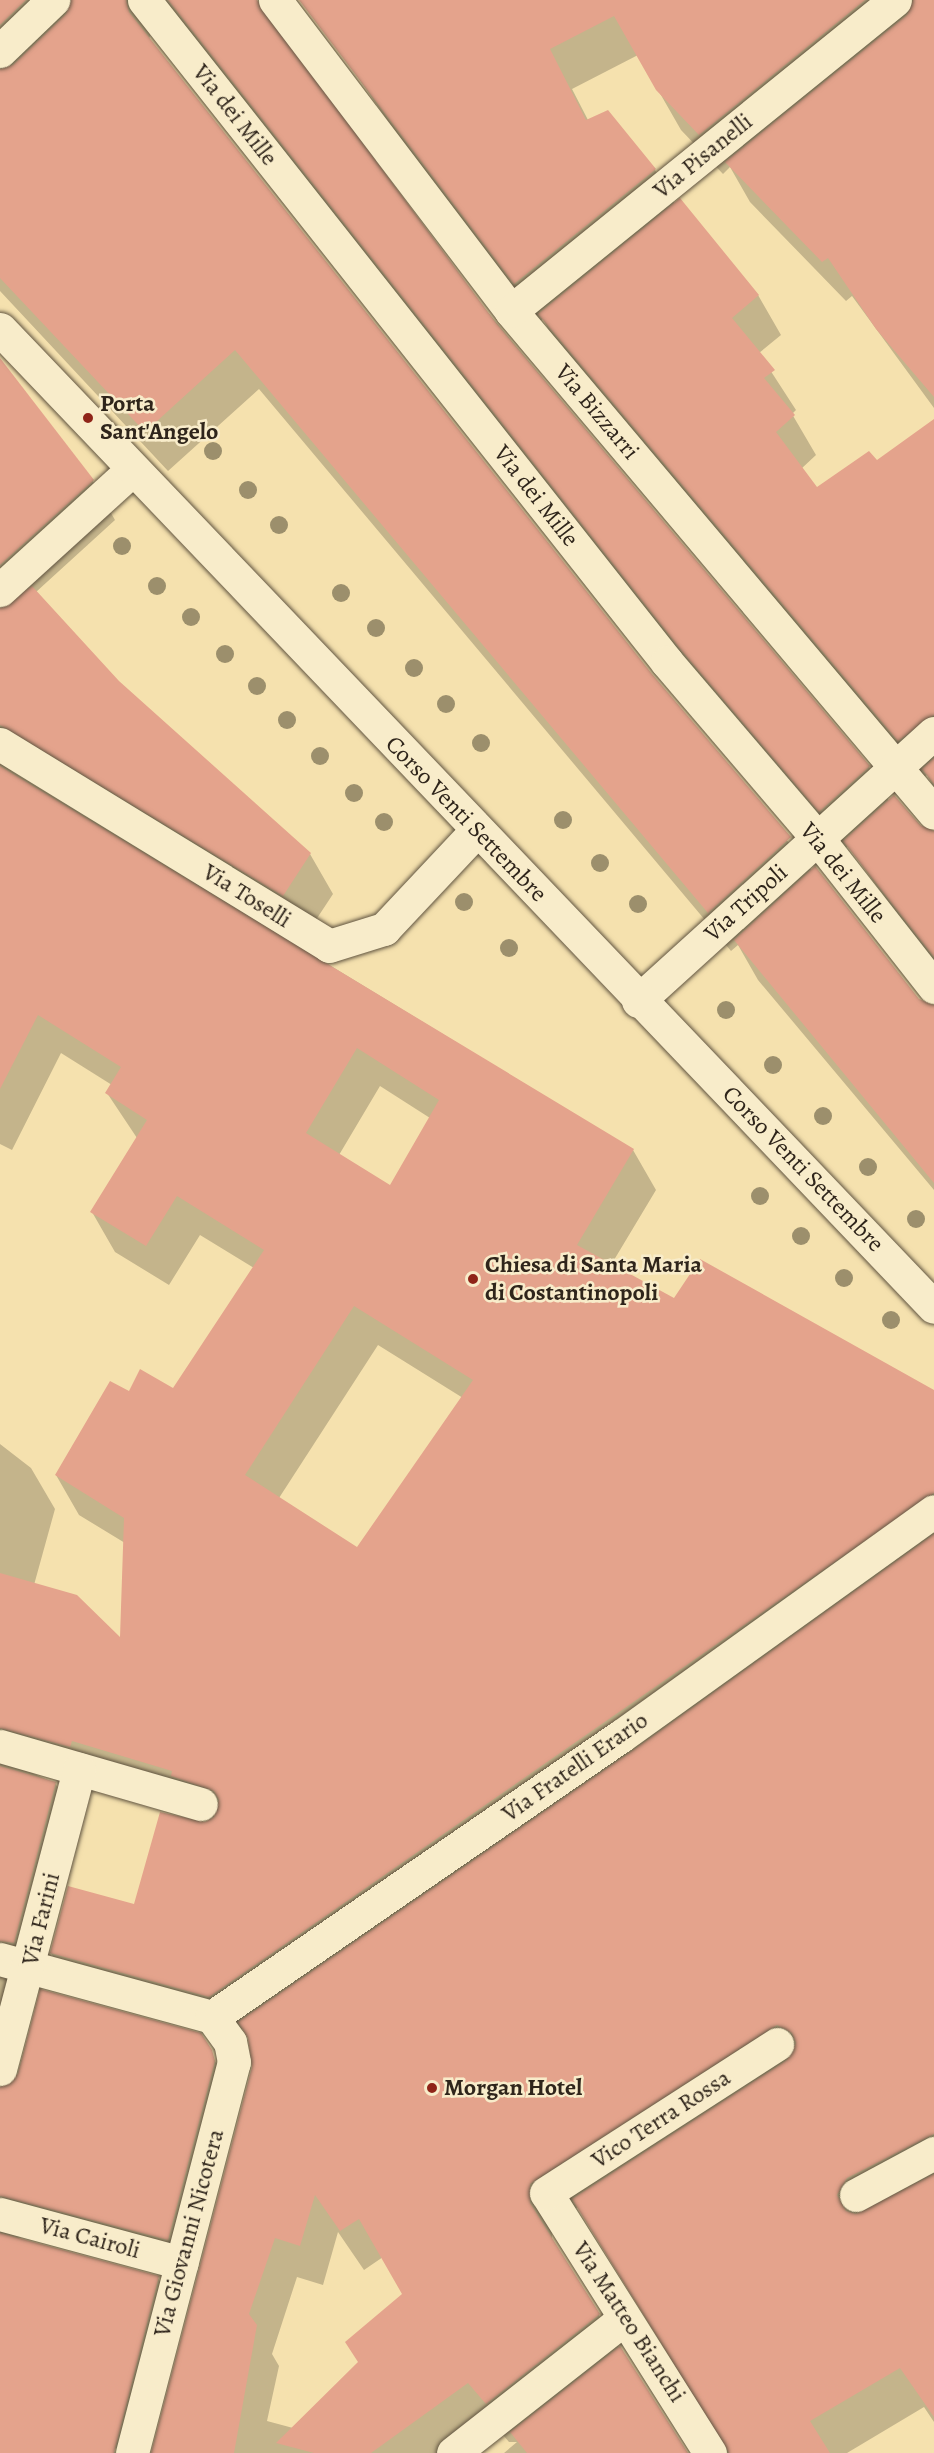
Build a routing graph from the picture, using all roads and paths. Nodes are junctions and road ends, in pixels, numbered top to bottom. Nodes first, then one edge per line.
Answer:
1 (53, 0) edge
2 (144, 0) edge
3 (275, 0) edge
4 (895, 0) edge
5 (0, 51) edge
6 (511, 311) junction
7 (0, 328) edge
8 (131, 471) junction
9 (0, 590) edge
10 (934, 733) edge
11 (0, 744) edge
12 (895, 769) junction
13 (934, 813) edge
14 (477, 830) junction
15 (818, 839) junction
16 (934, 987) edge
17 (638, 1000) junction
18 (934, 1307) edge
19 (934, 1511) edge
20 (0, 1746) edge
21 (79, 1769) junction
22 (201, 1804) dead end
23 (14, 1963) edge
24 (212, 2018) junction
25 (777, 2044) dead end
26 (0, 2069) edge
27 (934, 2153) edge
28 (546, 2193) joint
29 (856, 2195) dead end
30 (0, 2214) edge
31 (181, 2263) junction
32 (624, 2319) junction
33 (132, 2453) edge
34 (453, 2453) edge
35 (710, 2453) edge

1 - 5 street
2 - 15 street, Via dei Mille
3 - 6 street, Via Bizzarri
4 - 6 street, Via Pisanelli
6 - 12 street, Via Bizzarri
7 - 8 street, Corso Venti Settembre
8 - 9 street
8 - 14 street, Corso Venti Settembre
10 - 12 street, Via Tripoli
11 - 14 street, Via Toselli
12 - 13 street, Via Bizzarri
12 - 15 street, Via Tripoli
14 - 17 street, Corso Venti Settembre
15 - 16 street, Via dei Mille
15 - 17 street, Via Tripoli
17 - 18 street, Corso Venti Settembre
19 - 24 street, Via Fratelli Erario
20 - 21 street
21 - 22 street
21 - 23 street, Via Farini
23 - 24 street
23 - 26 street, Via Farini
24 - 31 street, Via Giovanni Nicotera
25 - 28 street, Vico Terra Rossa
27 - 29 street
28 - 32 street, Via Matteo Bianchi
30 - 31 street, Via Cairoli
31 - 33 street, Via Giovanni Nicotera
32 - 34 street
32 - 35 street, Via Matteo Bianchi

